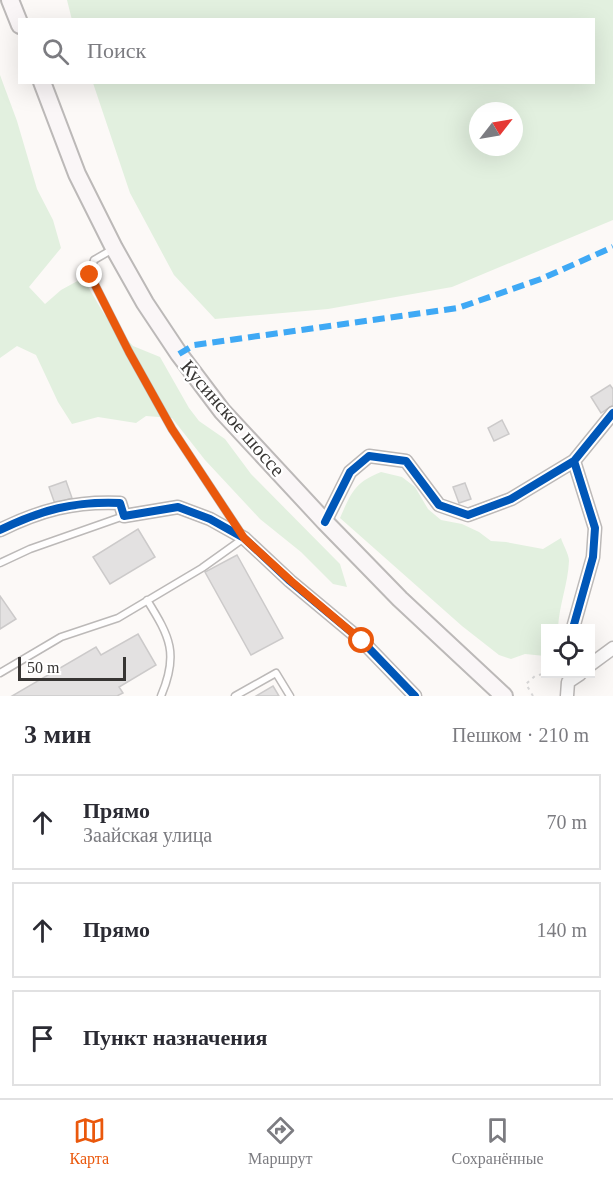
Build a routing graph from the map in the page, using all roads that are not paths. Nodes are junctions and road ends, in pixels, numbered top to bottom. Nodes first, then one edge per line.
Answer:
1 (10, 0) edge
2 (18, 21) edge
3 (43, 84) edge
4 (114, 248) junction
5 (613, 413) edge
6 (574, 461) junction
7 (124, 516) junction
8 (326, 522) junction
9 (0, 530) edge
10 (244, 538) junction
11 (0, 563) edge
12 (147, 600) junction
13 (574, 624) edge
14 (613, 648) edge
15 (595, 662) edge
16 (0, 673) edge
17 (568, 678) edge
18 (161, 696) edge
19 (235, 696) edge
20 (290, 696) edge
21 (415, 696) edge
22 (504, 696) edge
23 (567, 696) edge

1 - 2 main road
3 - 4 main road, Кусинское шоссе
4 - 8 main road, Кусинское шоссе
4 - 10 lane
5 - 6 street
6 - 8 street
6 - 13 street
7 - 9 street
7 - 10 street
7 - 11 lane
8 - 22 main road, Кусинское шоссе
10 - 12 lane
10 - 21 street
12 - 16 lane
12 - 18 lane
14 - 15 street
17 - 23 street
19 - 20 lane

